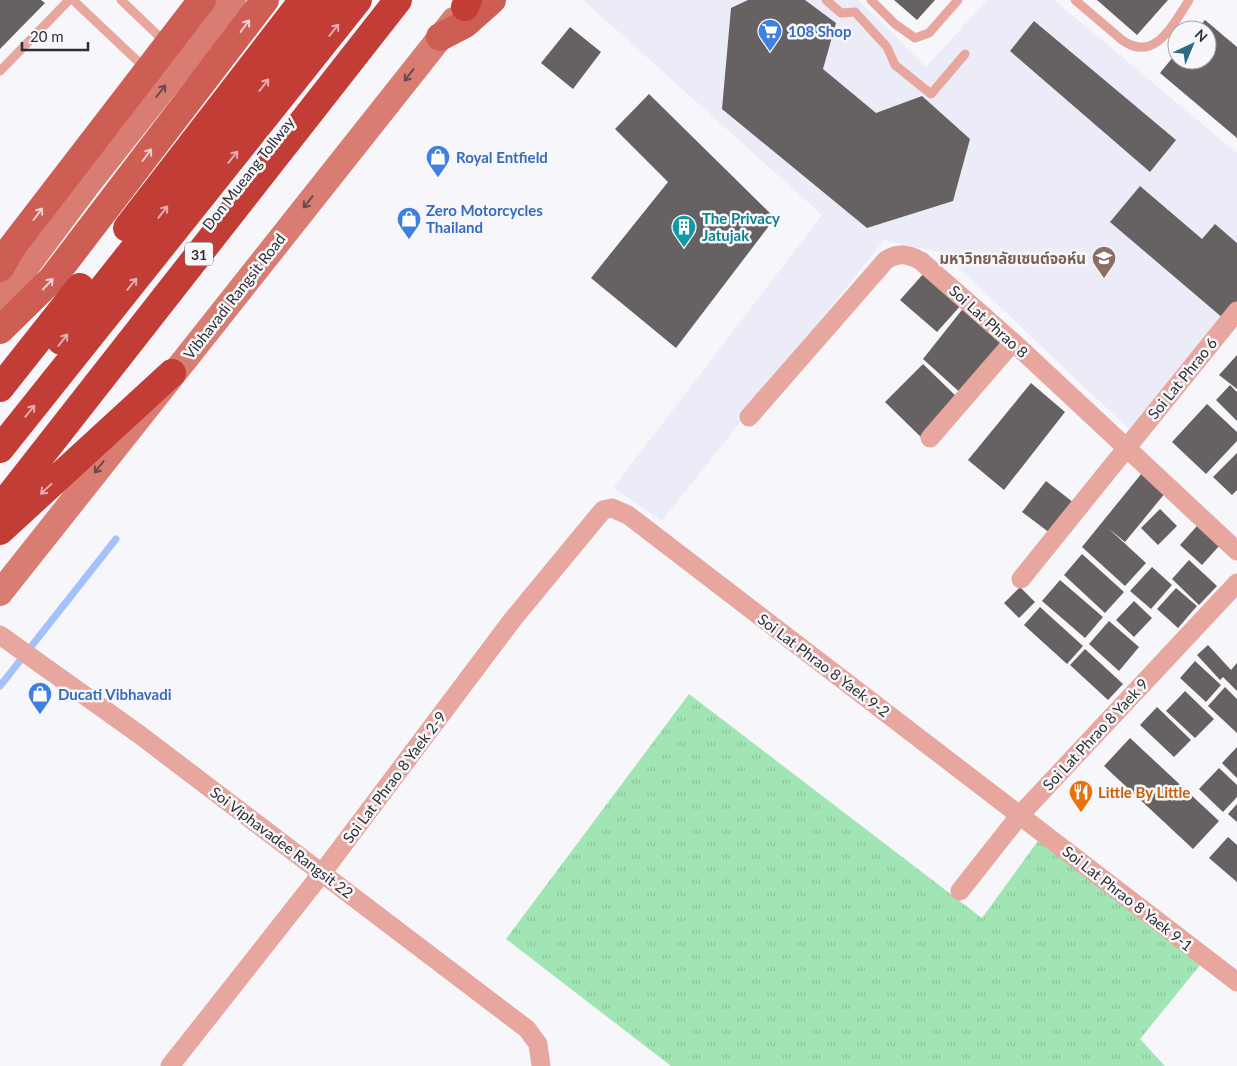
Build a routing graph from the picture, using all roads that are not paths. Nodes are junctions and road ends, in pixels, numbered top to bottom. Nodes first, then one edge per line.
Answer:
1 (69, 0) edge
2 (73, 0) edge
3 (122, 0) edge
4 (202, 0) edge
5 (233, 0) edge
6 (265, 0) edge
7 (303, 0) edge
8 (331, 0) edge
9 (358, 0) edge
10 (385, 0) edge
11 (398, 0) edge
12 (492, 0) edge
13 (826, 0) edge
14 (870, 0) edge
15 (958, 0) edge
16 (1075, 0) edge
17 (1189, 0) edge
18 (468, 2) edge
19 (440, 37) junction
20 (167, 44) junction
21 (965, 54) dead end
22 (147, 70) junction
23 (0, 71) edge
24 (4, 250) edge
25 (0, 302) edge
26 (1237, 310) edge
27 (0, 330) edge
28 (1013, 342) junction
29 (172, 374) junction
30 (0, 388) edge
31 (749, 417) dead end
32 (0, 419) edge
33 (930, 438) dead end
34 (1127, 446) junction
35 (0, 449) edge
36 (0, 487) edge
37 (0, 508) edge
38 (0, 532) edge
39 (1237, 551) edge
40 (1021, 579) dead end
41 (1237, 583) edge
42 (0, 593) edge
43 (0, 635) edge
44 (1020, 815) junction
45 (322, 873) junction
46 (960, 891) dead end
47 (1237, 982) edge
48 (170, 1066) edge
49 (541, 1066) edge

1 - 23 lane
2 - 22 lane
3 - 20 lane
4 - 20 main road
25 -> 5 main road
27 -> 6 main road
7 - 30 highway
32 -> 8 highway
35 -> 9 highway, Don Mueang Tollway / 31
10 - 36 highway, Don Mueang Tollway / 31
11 - 37 highway, 31
12 - 19 main road
13 - 21 lane
14 - 15 lane
16 - 17 lane
18 - 19 main road, Vibhavadi Rangsit Road
19 -> 29 main road, Vibhavadi Rangsit Road
20 - 22 main road
24 -> 22 main road
26 - 34 street, Soi Lat Phrao 6
28 - 31 street, Soi Lat Phrao 8
28 - 33 street
28 - 34 street, Soi Lat Phrao 8
29 -> 38 highway
29 -> 42 main road, Vibhavadi Rangsit Road
34 - 39 street, Soi Lat Phrao 8
34 - 40 street, Soi Lat Phrao 6
41 - 44 street, Soi Lat Phrao 8 Yaek 9
43 - 45 street, Soi Viphavadee Rangsit 22
44 - 45 street, Soi Lat Phrao 8 Yaek 9-2
44 - 46 street, Soi Lat Phrao 8 Yaek 9
44 - 47 street, Soi Lat Phrao 8 Yaek 9-1
45 - 48 street
45 - 49 street, Soi Viphavadee Rangsit 22

